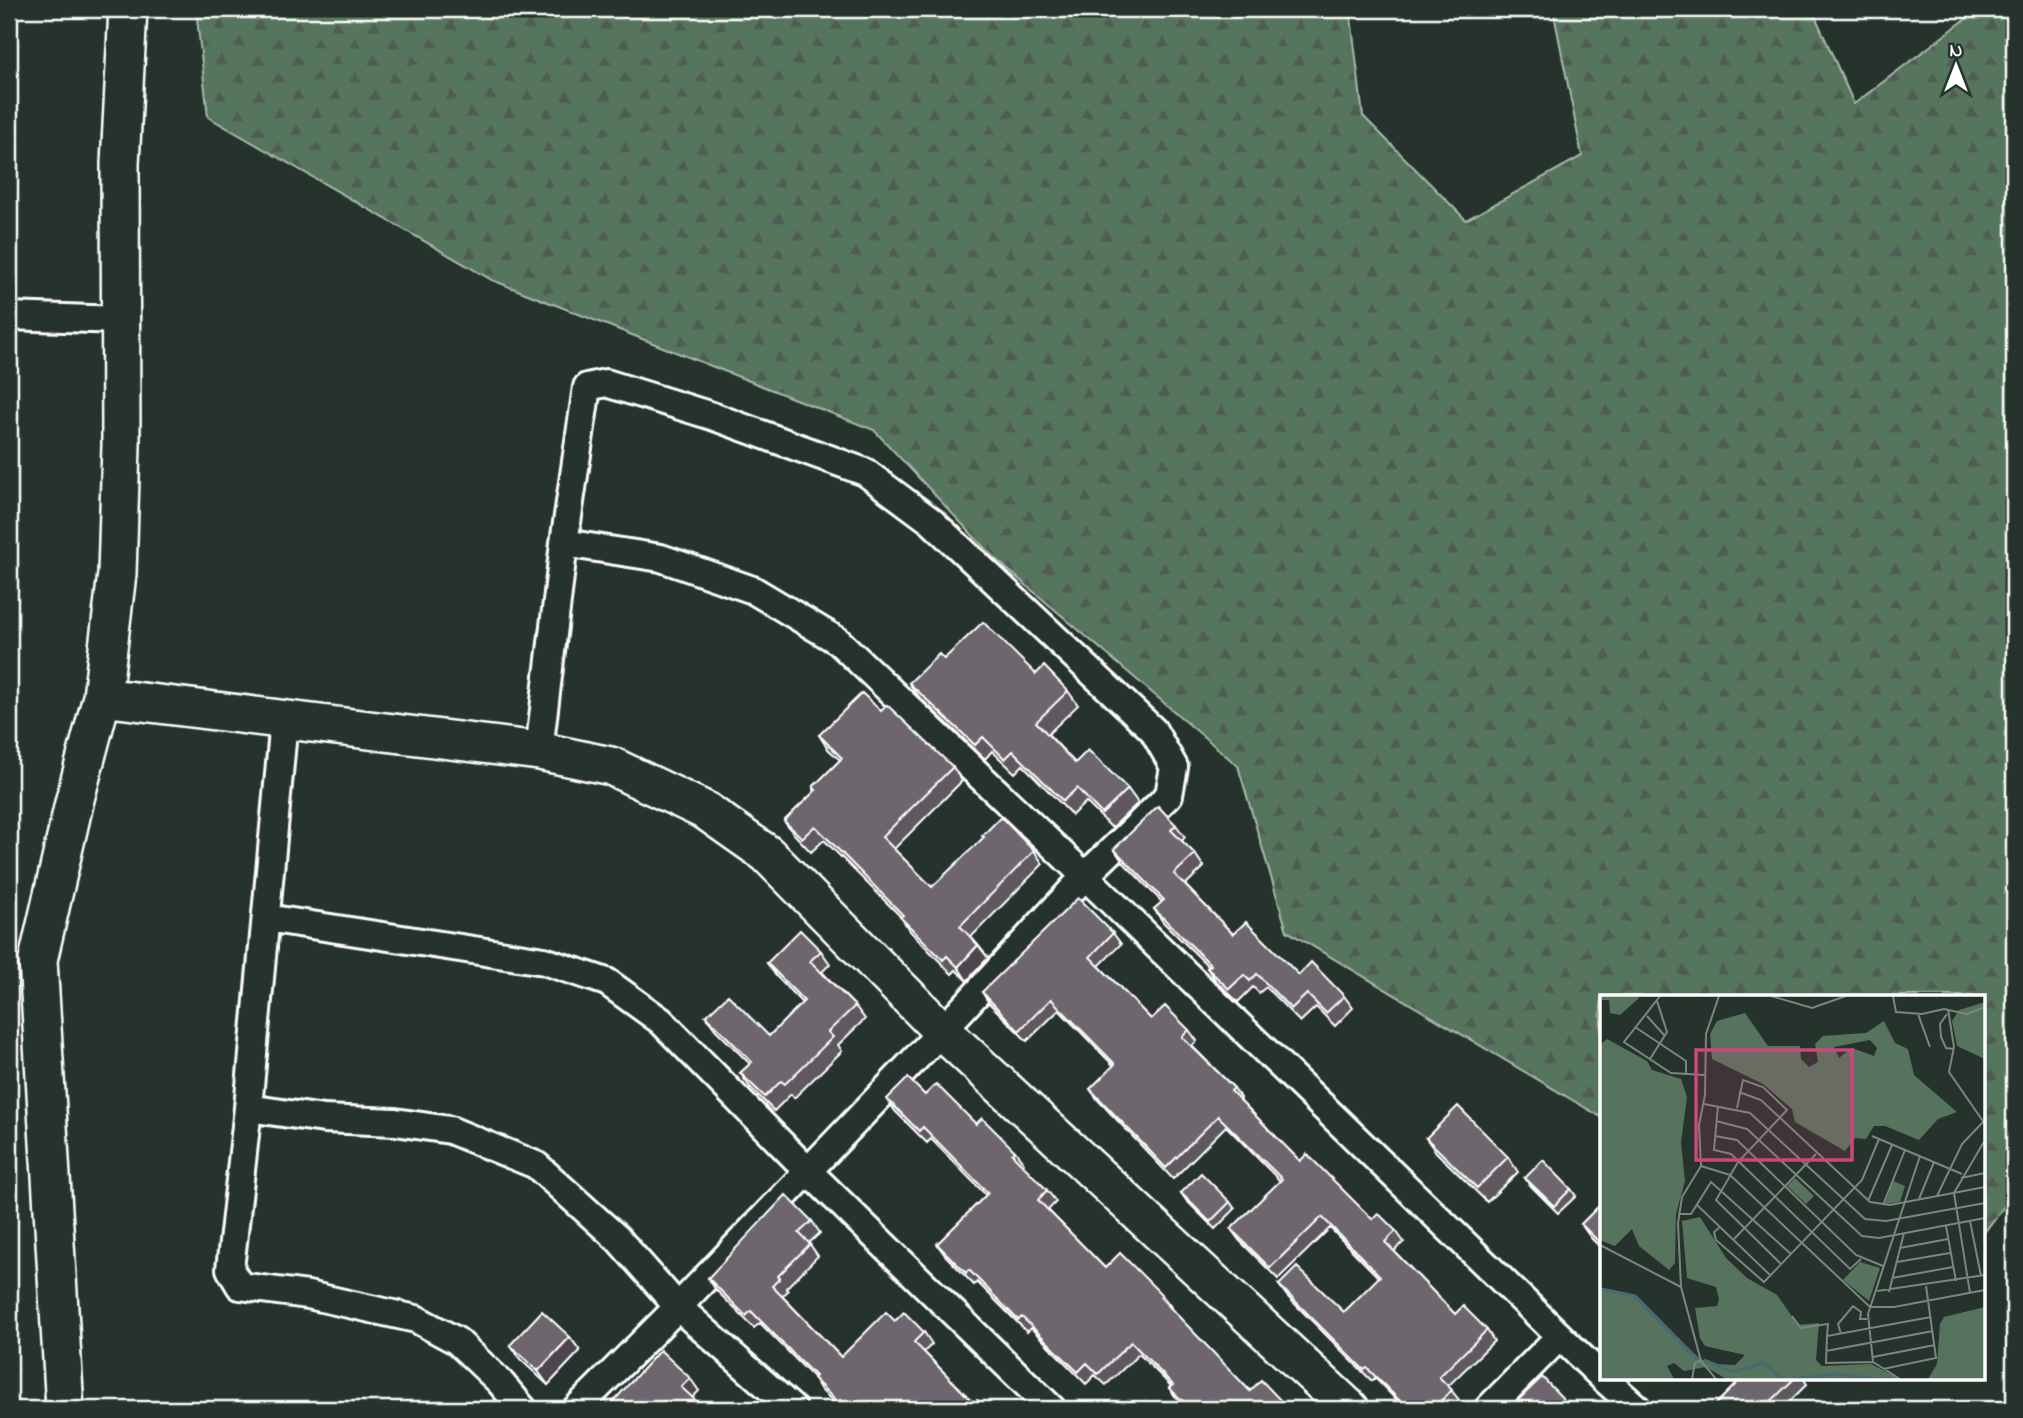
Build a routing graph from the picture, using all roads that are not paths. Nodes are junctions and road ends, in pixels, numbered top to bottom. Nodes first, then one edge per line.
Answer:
1 (128, 9) edge
2 (9, 316) edge
3 (119, 320) junction
4 (564, 543) junction
5 (102, 697) junction
6 (285, 720) junction
7 (539, 751) junction
8 (1085, 876) junction
9 (266, 918) junction
10 (942, 1031) junction
11 (248, 1108) junction
12 (808, 1171) junction
13 (678, 1307) junction
14 (1559, 1338) junction
15 (1600, 1375) edge
16 (1605, 1380) edge
17 (65, 1409) edge
18 (523, 1409) edge
19 (576, 1409) edge
20 (793, 1409) edge
21 (1052, 1409) edge
22 (1350, 1409) edge
23 (1488, 1409) edge
24 (1637, 1409) edge

1 - 3 street
2 - 3 street
3 - 5 street
4 - 7 street
4 - 8 street
4 - 8 street
5 - 6 street
5 - 17 street
6 - 7 street
6 - 9 street
7 - 10 street
8 - 10 street
8 - 14 street
9 - 11 street
9 - 12 street
10 - 12 street
10 - 22 street
11 - 13 street
11 - 18 street
12 - 13 street
12 - 21 street
13 - 19 street
13 - 20 street
14 - 15 street
14 - 23 street
16 - 24 street

